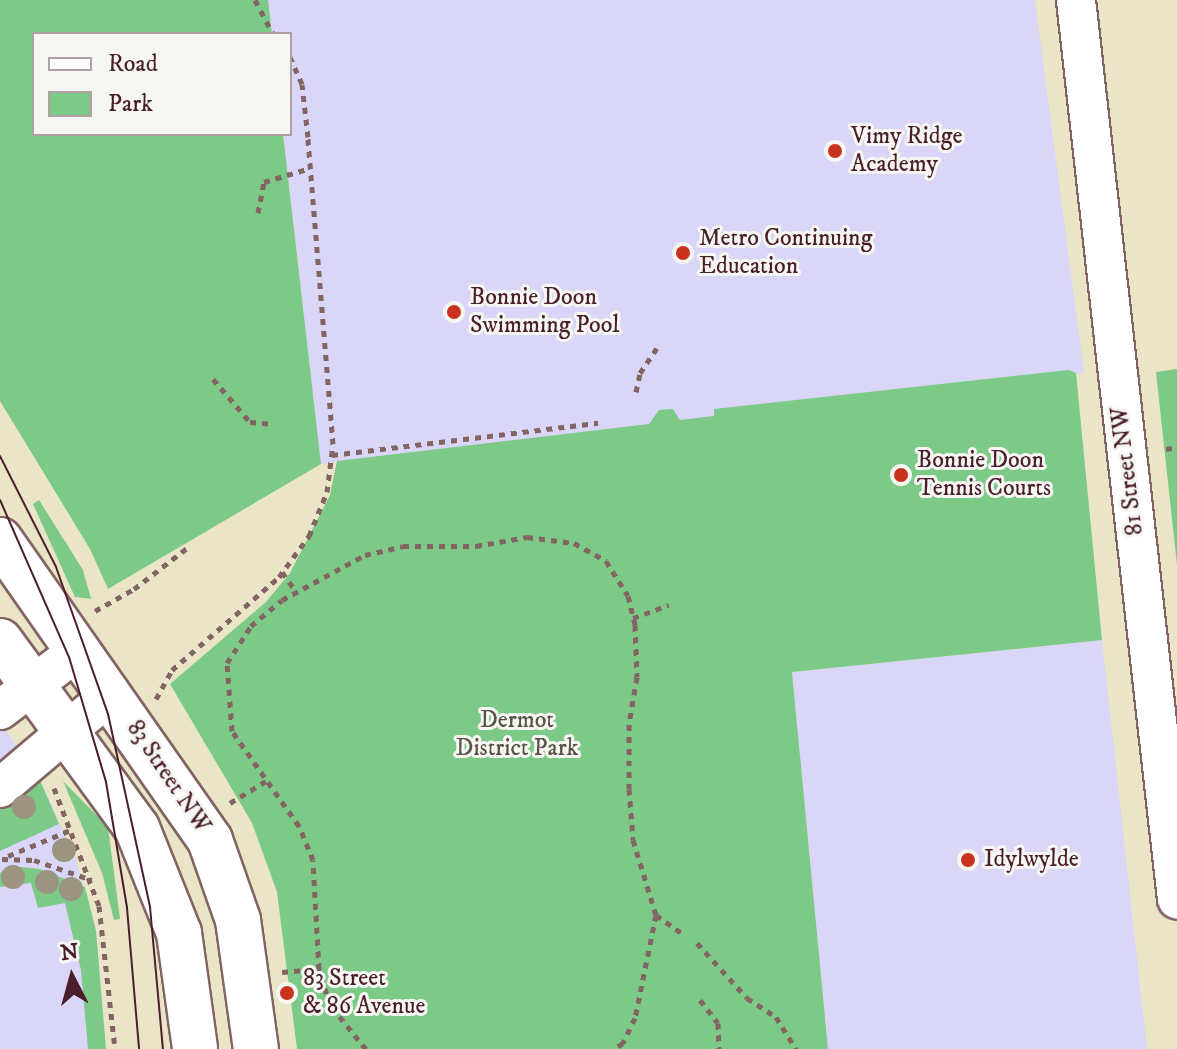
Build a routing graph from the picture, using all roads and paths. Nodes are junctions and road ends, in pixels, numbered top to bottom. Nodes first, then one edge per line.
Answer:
1 (255, 0) edge
2 (1076, 0) edge
3 (1094, 0) edge
4 (272, 32) edge
5 (1080, 43) junction
6 (292, 62) edge
7 (310, 168) junction
8 (258, 213) dead end
9 (657, 348) dead end
10 (213, 379) dead end
11 (636, 392) dead end
12 (598, 423) dead end
13 (273, 424) dead end
14 (332, 455) junction
15 (0, 540) edge
16 (187, 548) dead end
17 (282, 572) junction
18 (296, 591) junction
19 (669, 605) dead end
20 (633, 618) junction
21 (86, 631) junction
22 (0, 641) edge
23 (111, 694) junction
24 (16, 697) edge
25 (156, 700) dead end
26 (66, 729) junction
27 (49, 778) dead end
28 (266, 781) junction
29 (0, 788) edge
30 (225, 806) dead end
31 (73, 829) junction
32 (1, 860) edge
33 (92, 880) junction
34 (1177, 899) edge
35 (656, 915) junction
36 (683, 934) dead end
37 (697, 943) dead end
38 (319, 969) junction
39 (277, 972) dead end
40 (700, 1000) dead end
41 (115, 1049) edge
42 (195, 1049) edge
43 (256, 1049) edge
44 (366, 1049) edge
45 (614, 1049) edge
46 (719, 1049) edge
47 (796, 1049) edge

1 - 4 path
2 - 5 street, 81 Street NW
3 - 5 street, 81 Street NW
5 - 34 street, 81 Street NW
6 - 7 path
7 - 8 path
7 - 14 path
9 - 11 path
10 - 13 path
12 - 14 path
14 - 17 path
15 - 21 main road, 83 Street NW
16 - 21 path
17 - 18 path
17 - 25 path
18 - 20 path
18 - 28 path
19 - 20 path
20 - 35 path
21 - 23 main road, 83 Street NW
21 - 24 street
22 - 24 main road
23 - 26 street
23 - 43 main road, 83 Street NW
24 - 26 main road
26 - 29 street
26 - 42 main road
27 - 31 path
28 - 30 path
28 - 38 path
31 - 32 path
31 - 33 path
32 - 33 path
33 - 41 path
35 - 36 path
35 - 45 path
37 - 47 path
38 - 39 path
38 - 44 path
40 - 46 path

